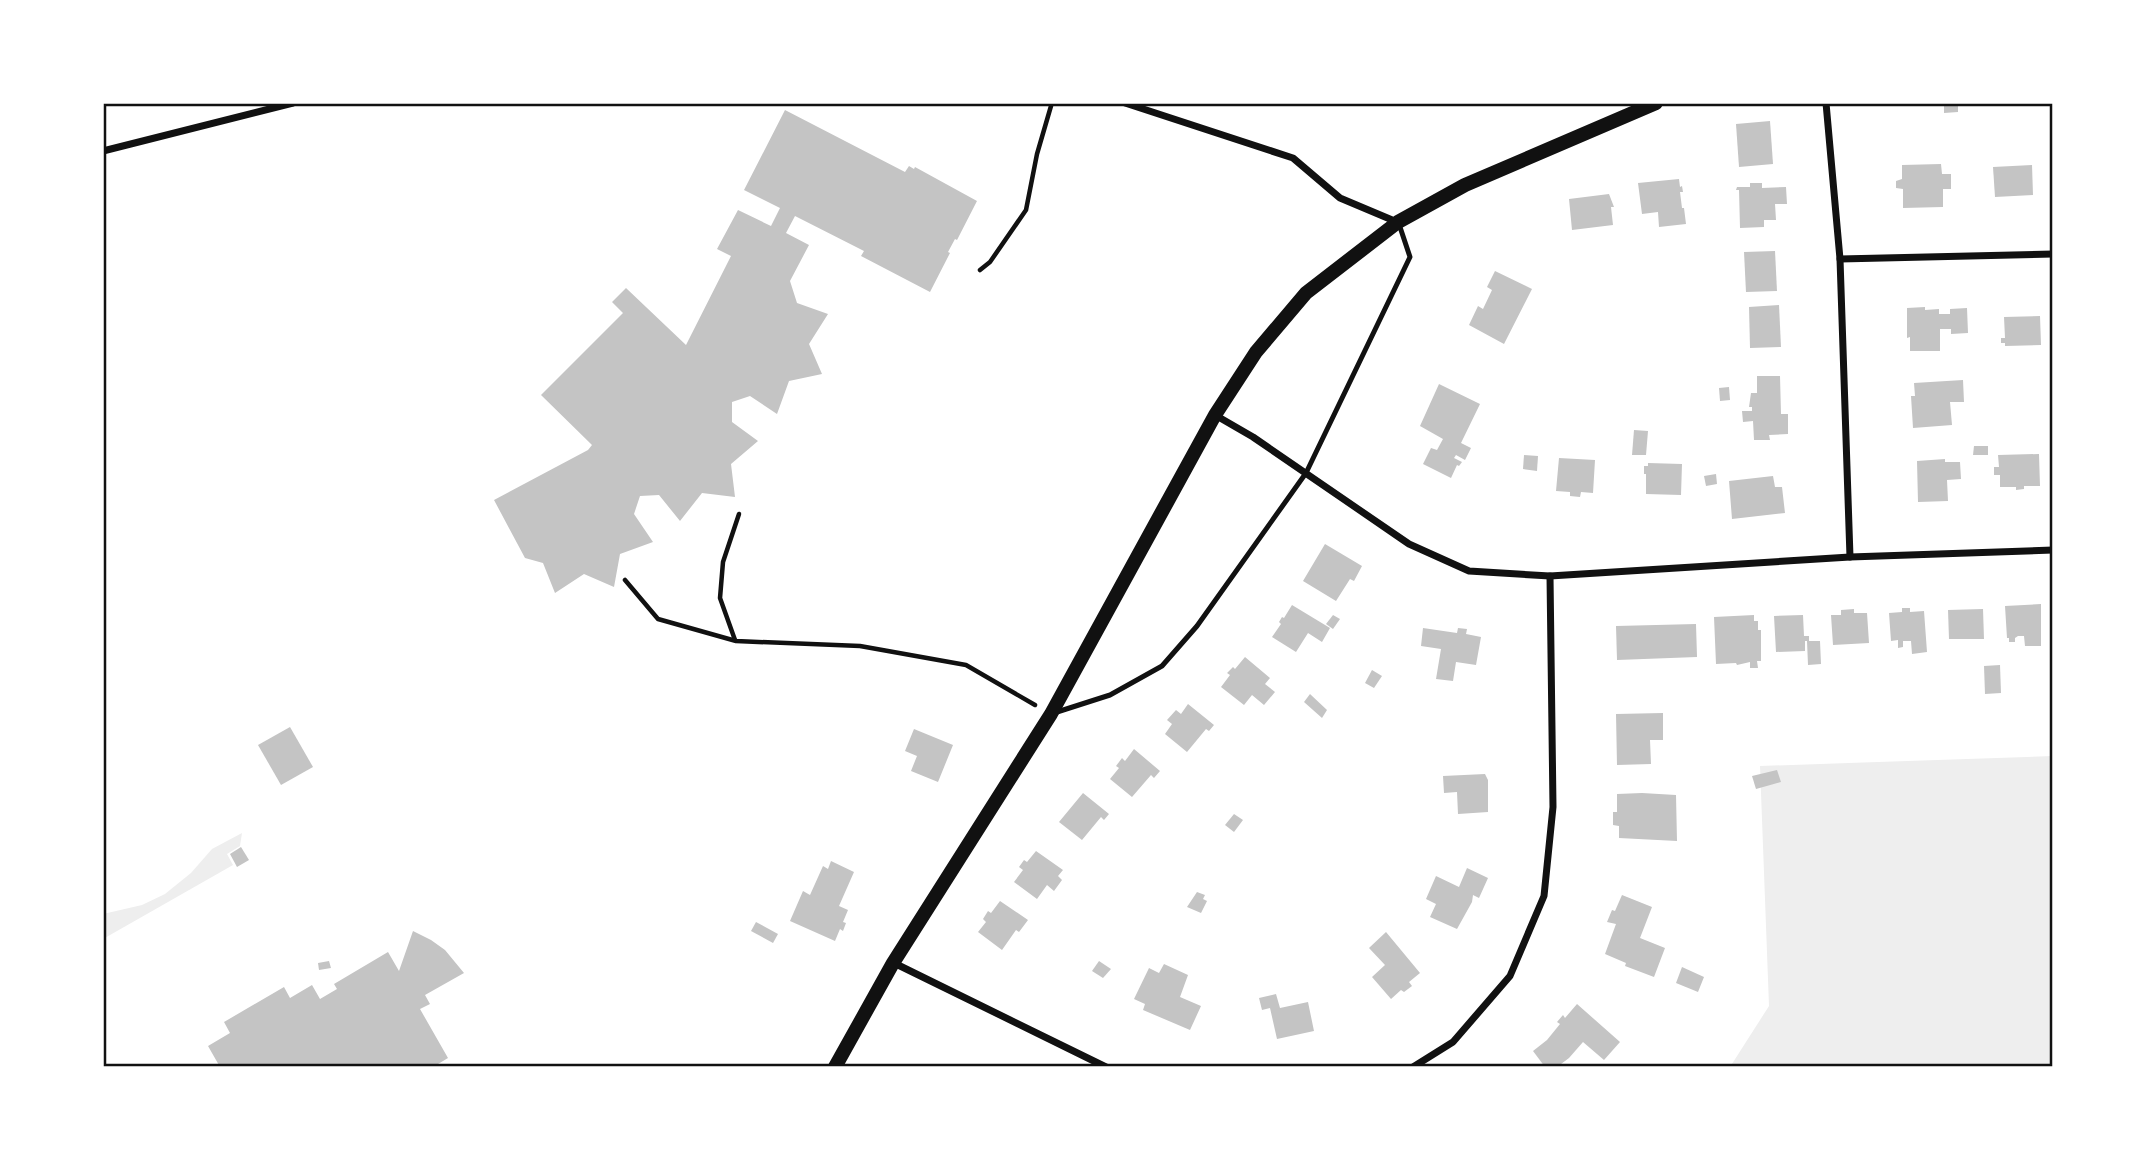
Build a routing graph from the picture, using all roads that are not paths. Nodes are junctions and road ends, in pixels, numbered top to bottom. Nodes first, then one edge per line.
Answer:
1 (293, 103) edge
2 (1656, 103) edge
3 (1826, 103) edge
4 (1129, 104) edge
5 (103, 151) edge
6 (1398, 222) junction
7 (2053, 254) edge
8 (1840, 259) junction
9 (1215, 415) junction
10 (1306, 473) junction
11 (2053, 550) edge
12 (1850, 557) junction
13 (1550, 576) junction
14 (1051, 714) junction
15 (893, 963) junction
16 (835, 1067) edge
17 (1106, 1067) edge
18 (1413, 1067) edge

1 - 5 street
2 - 6 main road
3 - 8 street
4 - 6 street
6 - 9 main road
6 - 10 lane
7 - 8 street
8 - 12 street
9 - 10 street
9 - 14 main road
10 - 13 street
10 - 14 lane
11 - 12 street
12 - 13 street
13 - 18 street
14 - 15 main road
15 - 16 main road
15 - 17 street

